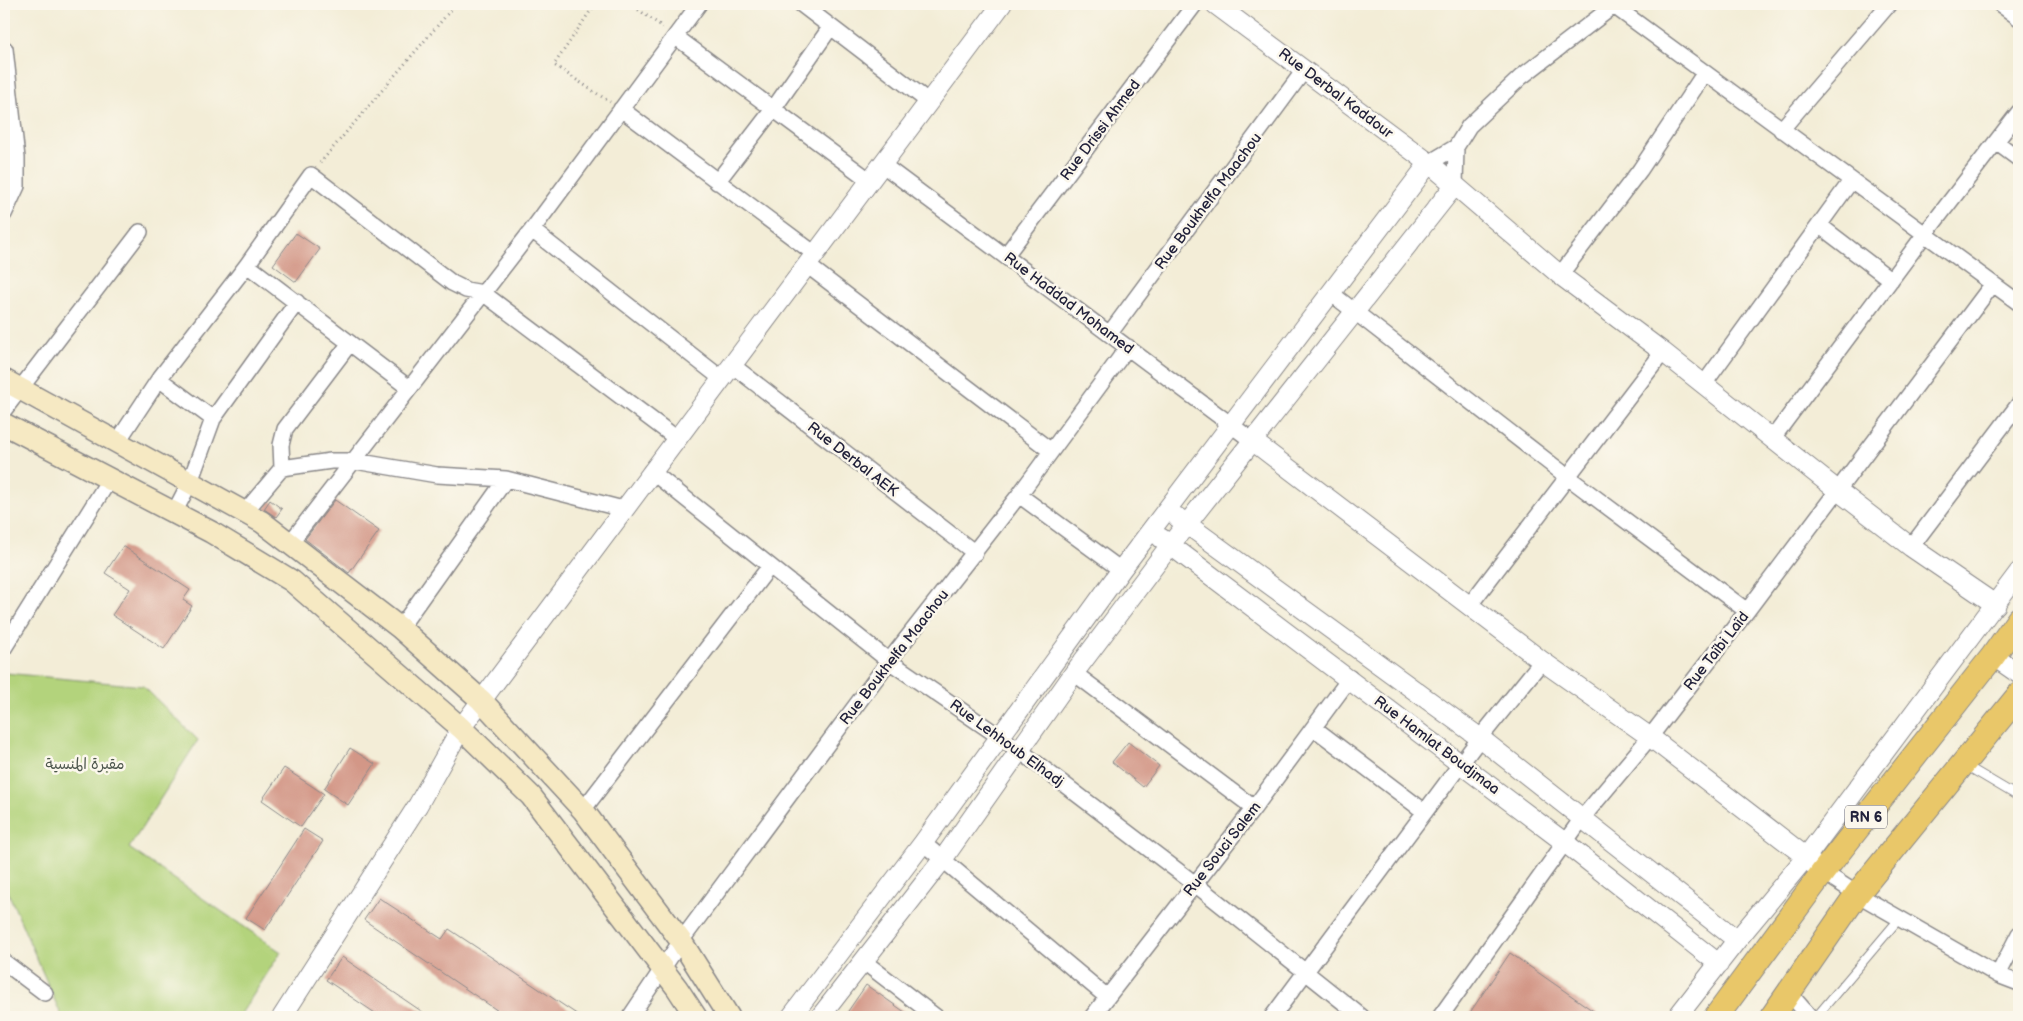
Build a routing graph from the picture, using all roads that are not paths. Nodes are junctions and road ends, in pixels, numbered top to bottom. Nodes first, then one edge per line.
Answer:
1 (699, 4) edge
2 (800, 4) edge
3 (1002, 4) edge
4 (1195, 4) edge
5 (1215, 4) edge
6 (1888, 4) edge
7 (2000, 4) edge
8 (1615, 5) edge
9 (2019, 18) edge
10 (830, 28) junction
11 (676, 37) junction
12 (5, 50) dead end
13 (1305, 70) junction
14 (1704, 74) junction
15 (929, 102) junction
16 (774, 108) junction
17 (621, 109) junction
18 (2019, 112) edge
19 (1782, 130) junction
20 (1996, 142) junction
21 (1456, 147) junction
22 (2019, 159) edge
23 (1429, 163) junction
24 (882, 165) junction
25 (869, 180) junction
26 (1850, 181) junction
27 (717, 182) junction
28 (1456, 185) junction
29 (4, 214) edge
30 (1819, 225) junction
31 (532, 230) junction
32 (140, 232) dead end
33 (1925, 234) junction
34 (1006, 255) junction
35 (811, 259) junction
36 (247, 265) junction
37 (1560, 275) junction
38 (1891, 280) junction
39 (1992, 285) junction
40 (484, 293) junction
41 (1332, 294) junction
42 (297, 302) junction
43 (2019, 303) edge
44 (1356, 313) junction
45 (1110, 333) junction
46 (350, 343) junction
47 (1128, 347) junction
48 (1663, 352) junction
49 (727, 372) junction
50 (159, 379) junction
51 (12, 384) edge
52 (1704, 384) junction
53 (409, 388) junction
54 (2019, 404) edge
55 (4, 410) edge
56 (213, 419) junction
57 (4, 424) edge
58 (1232, 426) junction
59 (676, 438) junction
60 (1772, 439) junction
61 (118, 441) junction
62 (1254, 442) junction
63 (1051, 450) junction
64 (355, 461) junction
65 (282, 468) junction
66 (651, 471) junction
67 (1569, 478) junction
68 (506, 479) junction
69 (109, 480) junction
70 (190, 482) junction
71 (1837, 490) junction
72 (1019, 495) junction
73 (623, 509) junction
74 (1168, 510) junction
75 (244, 512) junction
76 (174, 513) junction
77 (1186, 524) junction
78 (1152, 531) junction
79 (290, 543) junction
80 (1171, 544) junction
81 (1911, 547) junction
82 (974, 553) junction
83 (770, 566) junction
84 (1121, 570) junction
85 (2019, 572) edge
86 (1996, 605) junction
87 (1468, 606) junction
88 (1747, 611) junction
89 (2019, 619) edge
90 (400, 628) junction
91 (4, 648) edge
92 (1993, 656) junction
93 (889, 661) junction
94 (1542, 661) junction
95 (1074, 673) junction
96 (2019, 674) edge
97 (1350, 678) junction
98 (2019, 695) edge
99 (481, 700) junction
100 (461, 728) junction
101 (1314, 728) junction
102 (999, 736) junction
103 (1650, 737) junction
104 (1480, 738) junction
105 (1019, 750) junction
106 (1962, 763) junction
107 (1461, 764) junction
108 (2019, 797) edge
109 (1254, 808) junction
110 (583, 810) junction
111 (1425, 812) junction
112 (1583, 817) junction
113 (1564, 842) junction
114 (923, 843) junction
115 (943, 859) junction
116 (1814, 865) junction
117 (1196, 884) junction
118 (1857, 894) junction
119 (1899, 919) junction
120 (2019, 934) edge
121 (681, 940) junction
122 (1737, 940) junction
123 (863, 960) junction
124 (4, 962) edge
125 (1719, 964) junction
126 (661, 968) junction
127 (1305, 972) junction
128 (1998, 975) junction
129 (2019, 982) edge
130 (45, 993) dead end
131 (1790, 994) junction
132 (1107, 997) junction
133 (282, 1017) edge
134 (630, 1017) edge
135 (696, 1017) edge
136 (729, 1017) edge
137 (791, 1017) edge
138 (820, 1017) edge
139 (936, 1017) edge
140 (1092, 1017) edge
141 (1272, 1017) edge
142 (1362, 1017) edge
143 (1440, 1017) edge
144 (1677, 1017) edge
145 (1716, 1017) edge
146 (1772, 1017) edge
147 (1810, 1017) edge
148 (1816, 1017) edge

1 - 11 street
2 - 10 street
3 - 15 street
4 - 34 street, Rue Drissi Ahmed
5 - 13 street, Rue Derbal Kaddour
6 - 19 street
7 - 9 street
8 - 14 street
8 - 21 street
10 - 15 street
10 - 16 street
11 - 16 street
11 - 17 street
12 - 29 street
13 - 23 street, Rue Derbal Kaddour
13 - 45 street, Rue Boukhelfa Maachou
14 - 19 street
14 - 37 street
15 - 24 street
16 - 25 street
16 - 27 street
17 - 27 street
17 - 31 street
18 - 20 street
19 - 26 street
20 - 22 street
20 - 33 street
21 - 23 street
21 - 28 street
23 - 28 street, Rue Derbal Kaddour
23 - 41 street
24 - 25 street
24 - 34 street, Rue Haddad Mohamed
25 - 35 street
26 - 30 street
26 - 33 street
27 - 35 street
28 - 37 street, Rue Derbal Kaddour
28 - 44 street
30 - 38 street
30 - 52 street
31 - 40 street
31 - 49 street, Rue Derbal AEK
32 - 51 street
33 - 38 street
33 - 39 street
34 - 45 street, Rue Haddad Mohamed
35 - 49 street
35 - 63 street
36 - 40 street
36 - 42 street
36 - 50 street
37 - 48 street, Rue Derbal Kaddour
38 - 60 street
39 - 43 street
39 - 71 street, Rue Taïbi Laïd
40 - 53 street
40 - 59 street
41 - 44 street
41 - 58 street
42 - 46 street
42 - 56 street
44 - 62 street
44 - 67 street
45 - 47 street, Rue Haddad Mohamed
46 - 53 street
46 - 65 street
47 - 58 street, Rue Haddad Mohamed
47 - 63 street, Rue Boukhelfa Maachou
48 - 52 street, Rue Derbal Kaddour
48 - 67 street
49 - 59 street
49 - 82 street, Rue Derbal AEK
50 - 56 street
50 - 61 street
51 - 55 street
51 - 61 main road
52 - 60 street, Rue Derbal Kaddour
53 - 64 street
54 - 81 street
56 - 70 street
57 - 69 main road
58 - 62 street, Rue Haddad Mohamed
58 - 74 street
59 - 66 street
60 - 71 street, Rue Derbal Kaddour
61 - 70 main road
62 - 77 street
62 - 87 street
63 - 72 street, Rue Boukhelfa Maachou
64 - 65 street
64 - 68 street
64 - 79 street
65 - 75 street
66 - 73 street
66 - 83 street, Rue Lehhoub Elhadj
67 - 87 street
67 - 88 street
68 - 73 street
68 - 90 street
69 - 76 main road
69 - 91 street
70 - 75 main road
70 - 76 street
71 - 81 street, Rue Derbal Kaddour
71 - 88 street, Rue Taïbi Laïd
72 - 82 street, Rue Boukhelfa Maachou
72 - 84 street
73 - 99 street
74 - 77 street, Rue Hamlat Boudjmaa
74 - 78 street
75 - 79 main road
76 - 100 main road
77 - 80 street
77 - 104 street, Rue Hamlat Boudjmaa
78 - 80 street, Rue Hamlat Boudjmaa
78 - 84 street
79 - 90 main road
80 - 95 street
80 - 97 street, Rue Hamlat Boudjmaa
81 - 86 street, Rue Derbal Kaddour
82 - 93 street, Rue Boukhelfa Maachou
83 - 93 street, Rue Lehhoub Elhadj
83 - 110 street
84 - 102 street
85 - 86 street
86 - 116 street
87 - 94 street
88 - 103 street, Rue Taïbi Laïd
89 - 92 main road, RN 6
90 - 99 main road
92 - 96 street
92 - 116 main road, RN 6
93 - 102 street, Rue Lehhoub Elhadj
93 - 121 street, Rue Boukhelfa Maachou
94 - 103 street
94 - 104 street
95 - 105 street
95 - 109 street
97 - 101 street, Rue Souci Salem
97 - 107 street, Rue Hamlat Boudjmaa
98 - 106 main road, RN 6
99 - 100 street
99 - 110 main road
100 - 126 main road
100 - 133 street
101 - 109 street, Rue Souci Salem
101 - 111 street
102 - 105 street, Rue Lehhoub Elhadj
102 - 114 street
103 - 112 street, Rue Taïbi Laïd
103 - 116 street
104 - 107 street
104 - 112 street, Rue Hamlat Boudjmaa
105 - 115 street
105 - 117 street, Rue Lehhoub Elhadj
106 - 108 lane
106 - 118 main road, RN 6
107 - 111 street
107 - 113 street, Rue Hamlat Boudjmaa
109 - 117 street, Rue Souci Salem
110 - 121 main road
111 - 127 street
112 - 113 street, Rue Taïbi Laïd
112 - 122 street, Rue Hamlat Boudjmaa
113 - 125 street, Rue Hamlat Boudjmaa
113 - 143 street, Rue Taïbi Laïd
114 - 115 street
114 - 137 street
115 - 123 street
115 - 132 street
116 - 118 street
116 - 122 street
116 - 145 main road, RN 6
117 - 127 street, Rue Lehhoub Elhadj
117 - 132 street, Rue Souci Salem
118 - 119 street
118 - 131 main road, RN 6
119 - 128 street
119 - 148 lane
120 - 128 street
121 - 126 street, Rue Boukhelfa Maachou
121 - 136 main road
122 - 125 street
123 - 138 street
123 - 139 street
124 - 130 street
125 - 144 street
126 - 134 street, Rue Boukhelfa Maachou
126 - 135 main road
127 - 141 street
127 - 142 street, Rue Lehhoub Elhadj
128 - 129 street
131 - 146 main road, RN 6
131 - 147 street
132 - 140 street, Rue Souci Salem

